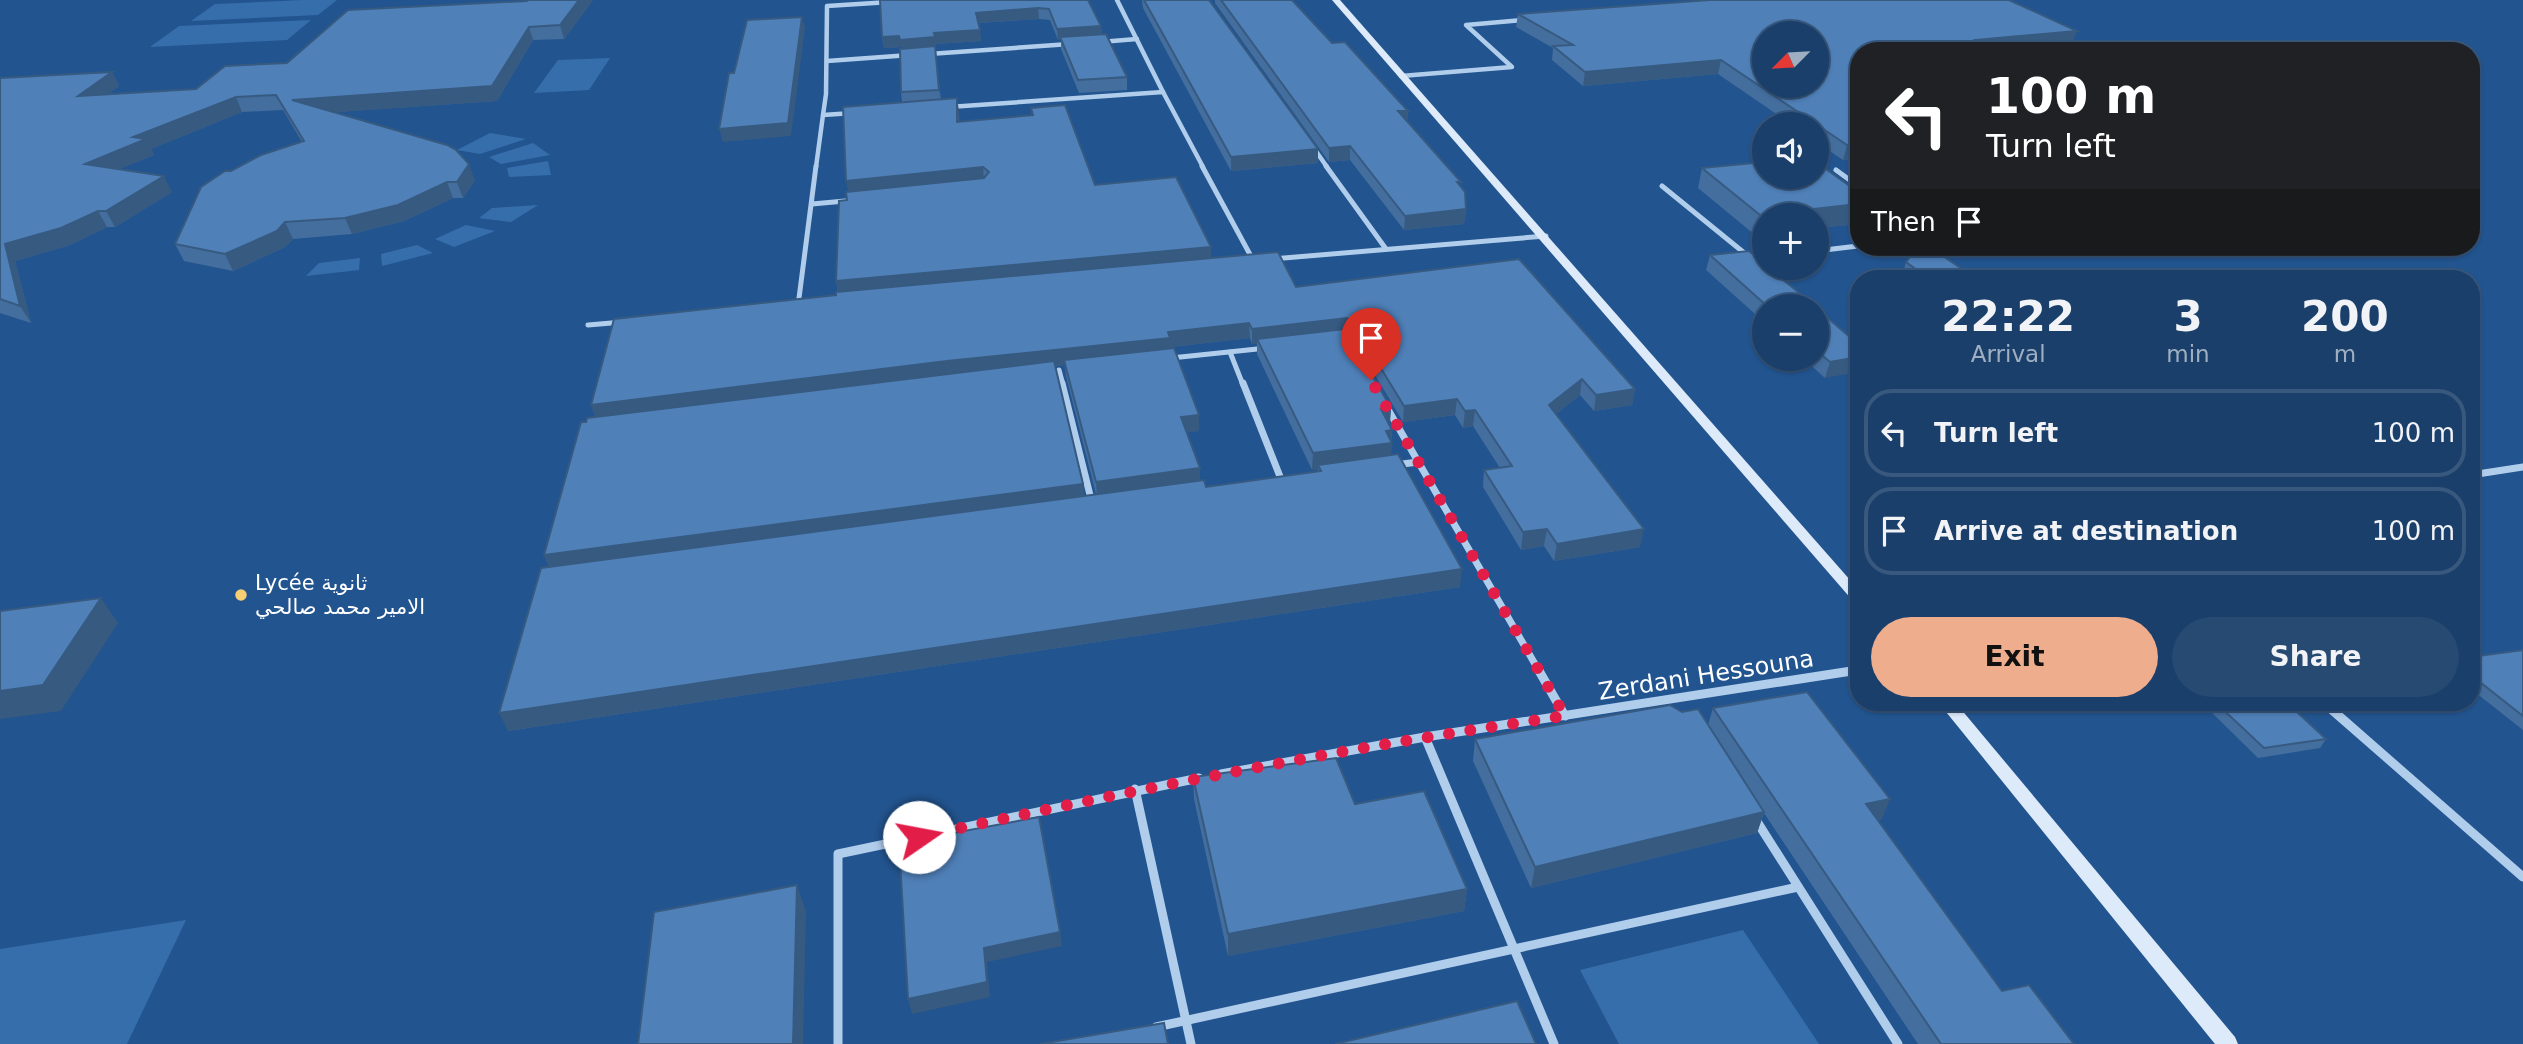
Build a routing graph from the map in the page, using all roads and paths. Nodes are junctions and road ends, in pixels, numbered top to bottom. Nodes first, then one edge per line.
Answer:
1 (1117, 0) edge
2 (1336, 0) edge
3 (891, 2) edge
4 (1535, 19) edge
5 (1137, 39) junction
6 (1098, 42) edge
7 (1072, 44) edge
8 (827, 61) junction
9 (1401, 75) junction
10 (1163, 92) junction
11 (939, 107) edge
12 (861, 112) edge
13 (823, 115) junction
14 (1308, 139) edge
15 (1836, 170) dead end
16 (1850, 180) edge
17 (1662, 186) dead end
18 (852, 200) edge
19 (812, 204) junction
20 (1546, 236) junction
21 (1850, 247) edge
22 (1386, 249) junction
23 (1829, 249) edge
24 (1751, 258) edge
25 (1253, 260) junction
26 (1240, 262) edge
27 (811, 305) edge
28 (798, 306) junction
29 (785, 307) edge
30 (628, 321) edge
31 (588, 325) dead end
32 (1282, 346) edge
33 (1230, 352) junction
34 (1164, 359) edge
35 (1072, 369) edge
36 (1059, 370) junction
37 (1045, 372) edge
38 (1380, 395) edge
39 (1418, 462) junction
40 (1391, 465) edge
41 (2523, 467) edge
42 (2480, 474) edge
43 (1295, 478) edge
44 (1281, 479) junction
45 (1268, 481) edge
46 (1106, 502) edge
47 (1092, 504) junction
48 (1079, 506) edge
49 (1850, 589) edge
50 (1850, 671) edge
51 (1681, 699) junction
52 (1688, 711) edge
53 (1953, 711) edge
54 (2333, 711) edge
55 (1565, 716) junction
56 (1425, 737) junction
57 (1135, 789) junction
58 (1747, 805) edge
59 (2523, 877) edge
60 (1798, 887) junction
61 (1515, 949) junction
62 (1186, 1021) junction
63 (1149, 1028) edge
64 (838, 1044) edge
65 (1191, 1044) edge
66 (1554, 1044) edge
67 (1898, 1044) edge
68 (2228, 1044) edge

1 - 5 street
2 - 9 main road
3 - 8 street
4 - 9 street
5 - 6 street
5 - 10 street
7 - 8 street
8 - 13 street
9 - 20 main road
10 - 11 street
10 - 25 street
12 - 13 street
13 - 19 street
14 - 22 street
15 - 16 street
17 - 24 street
18 - 19 street
19 - 28 street
20 - 22 street
20 - 49 main road
21 - 23 street
22 - 25 street
25 - 26 street
27 - 28 street
28 - 29 street
30 - 31 street
32 - 33 street
33 - 34 street
33 - 44 street
35 - 36 street
36 - 37 street
36 - 47 street
38 - 39 street
39 - 40 street
39 - 55 street
41 - 42 street
43 - 44 street
44 - 45 street
46 - 47 street
47 - 48 street
50 - 51 street, Zerdani Hessouna
51 - 52 street
51 - 55 street, Zerdani Hessouna
53 - 68 main road
54 - 59 street
55 - 56 street, Zerdani Hessouna
56 - 57 street, Zerdani Hessouna
56 - 61 street
57 - 62 street
57 - 64 street, Zerdani Hessouna
58 - 60 street
60 - 61 street
60 - 67 street
61 - 62 street
61 - 66 street
62 - 63 street
62 - 65 street

